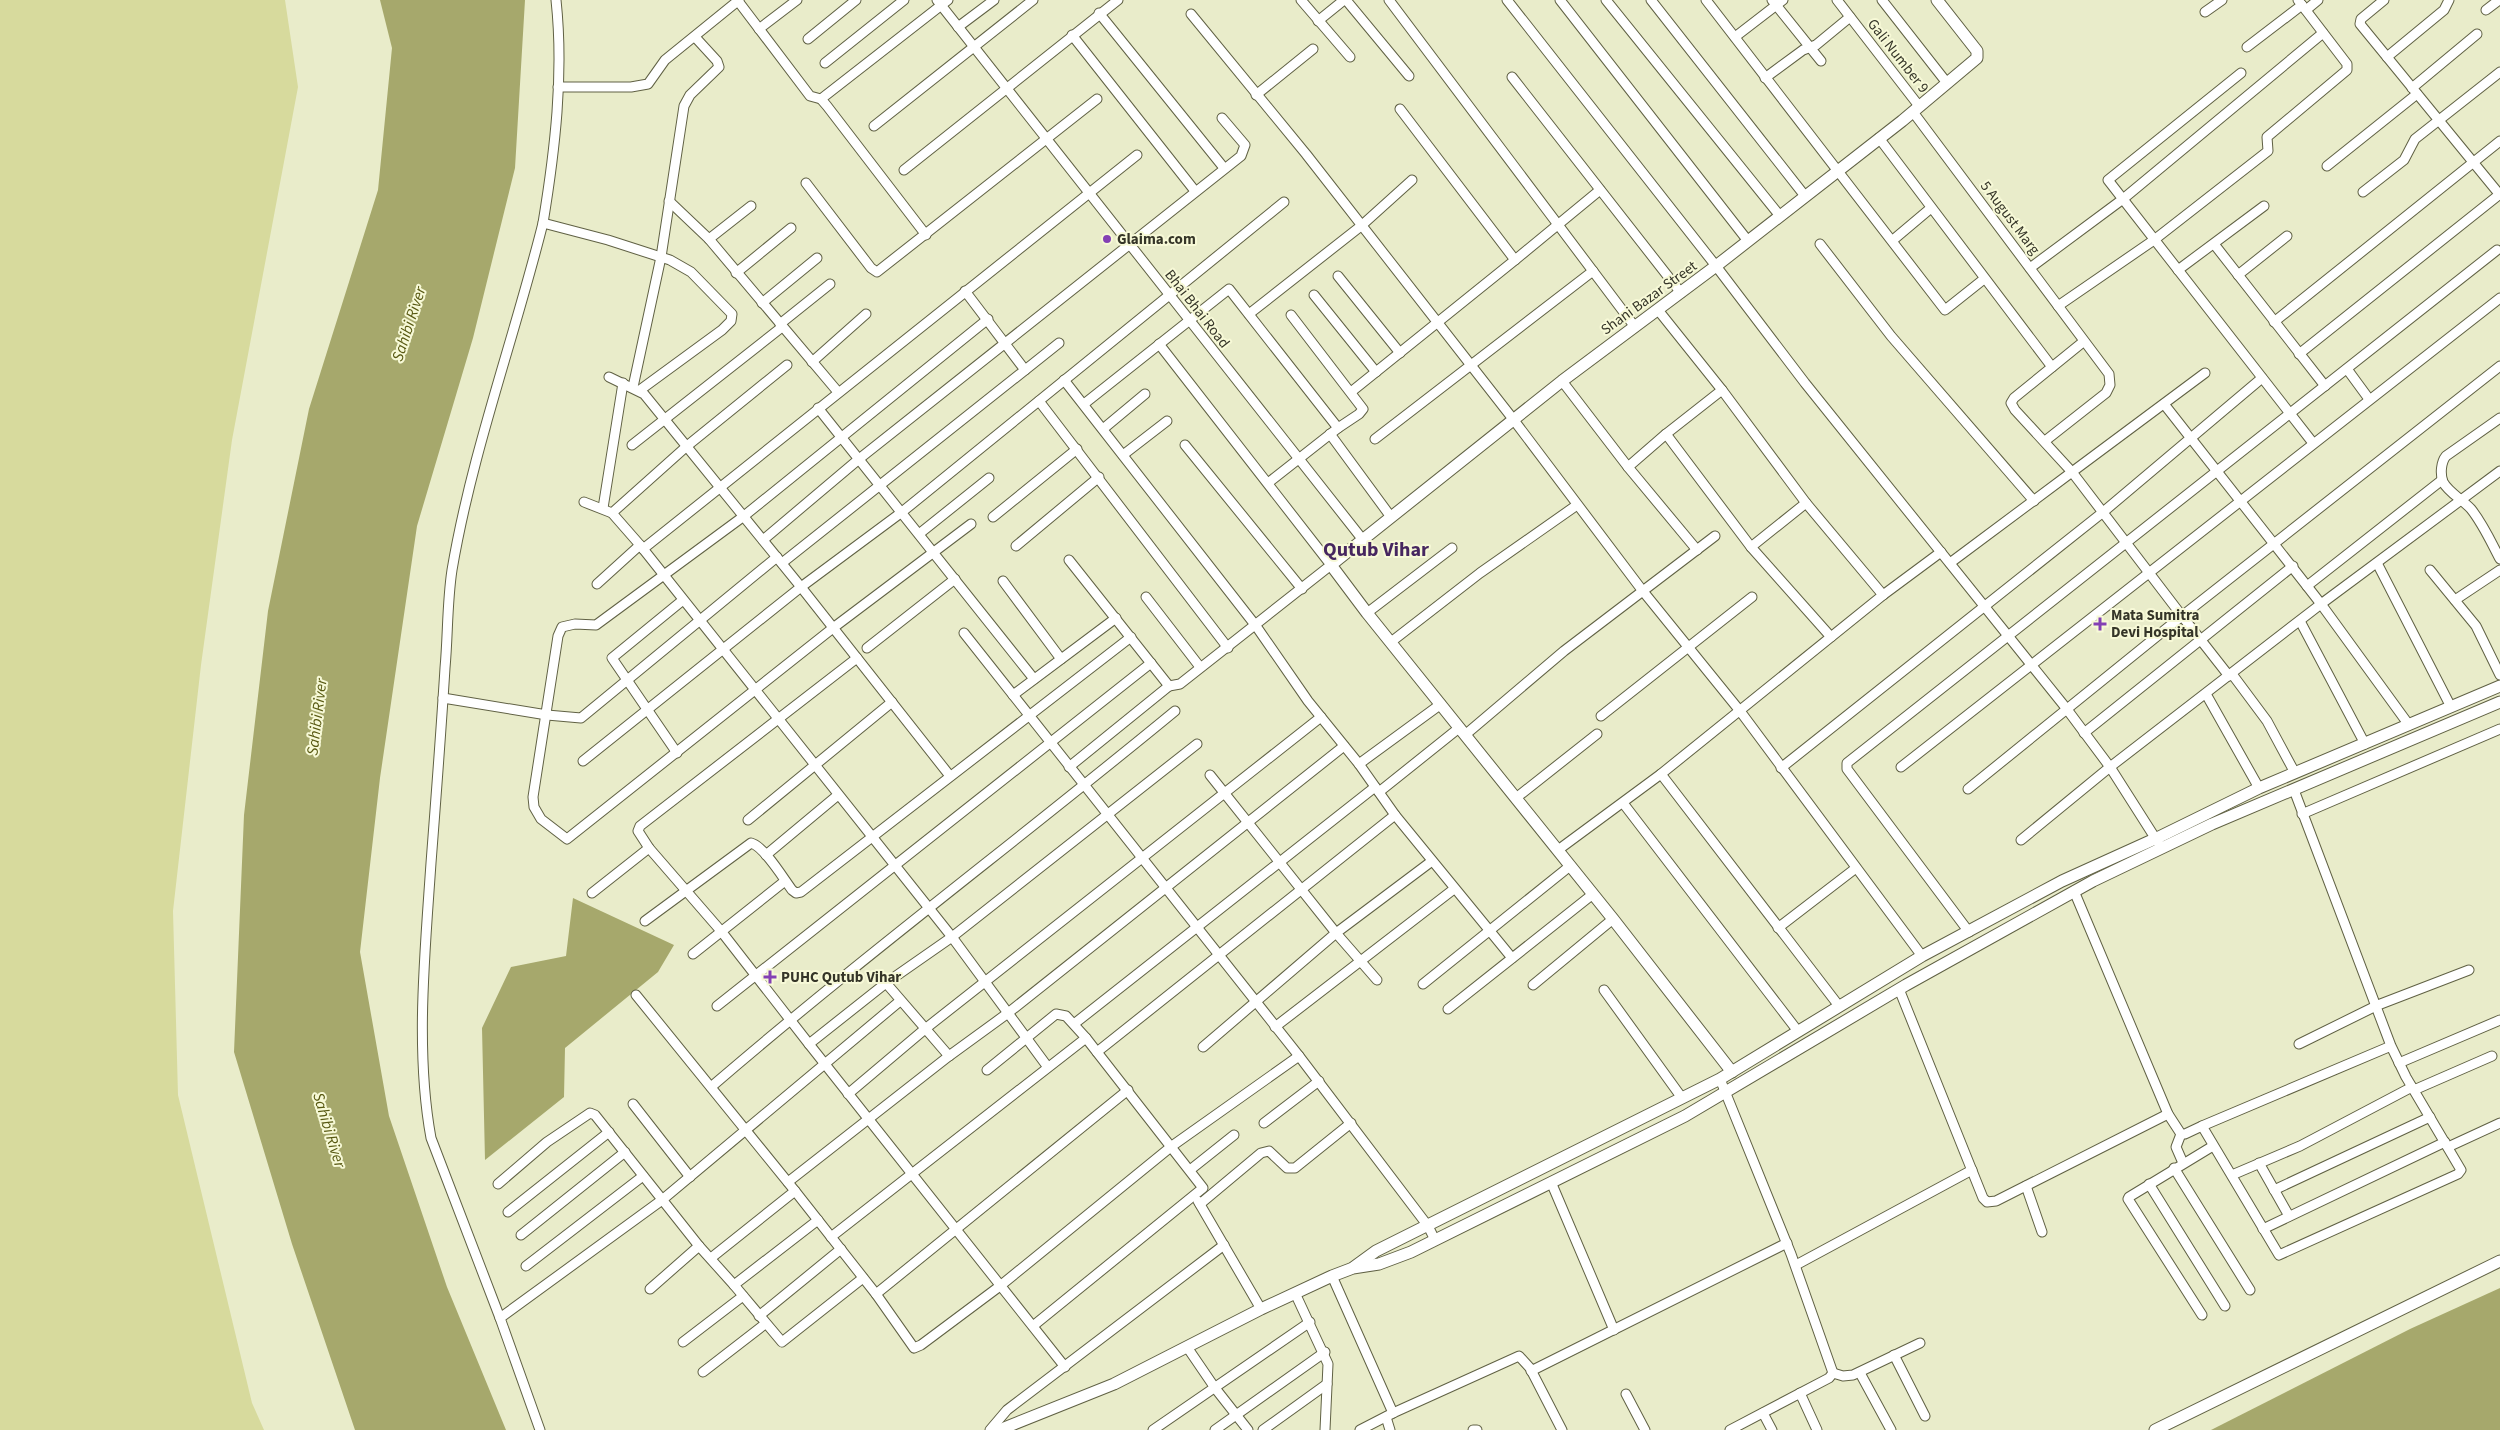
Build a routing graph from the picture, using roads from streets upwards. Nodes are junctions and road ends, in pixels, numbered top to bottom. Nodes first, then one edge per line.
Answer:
1 (556, 0) edge
2 (738, 0) edge
3 (796, 0) edge
4 (856, 0) edge
5 (904, 0) edge
6 (994, 0) edge
7 (1033, 0) edge
8 (1118, 0) edge
9 (1301, 0) edge
10 (1345, 0) edge
11 (1389, 0) edge
12 (1507, 0) edge
13 (1560, 0) edge
14 (1606, 0) edge
15 (1651, 0) edge
16 (1706, 0) edge
17 (1837, 0) edge
18 (1882, 0) edge
19 (1937, 0) edge
20 (2222, 0) edge
21 (2318, 0) edge
22 (2384, 0) edge
23 (2449, 0) edge
24 (2499, 0) edge
25 (942, 2) edge
26 (1777, 2) edge
27 (2302, 5) edge
28 (2486, 10) dead end
29 (2205, 12) dead end
30 (1099, 13) junction
31 (1191, 14) dead end
32 (1850, 17) junction
33 (1318, 21) junction
34 (958, 27) junction
35 (759, 29) junction
36 (2323, 33) junction
37 (2477, 34) dead end
38 (1072, 35) junction
39 (695, 37) junction
40 (1735, 37) junction
41 (808, 39) dead end
42 (973, 46) junction
43 (1809, 47) junction
44 (2247, 47) dead end
45 (1313, 49) dead end
46 (1350, 57) dead end
47 (2387, 57) junction
48 (1820, 61) dead end
49 (825, 63) dead end
50 (2500, 72) edge
51 (2242, 73) dead end
52 (1408, 76) dead end
53 (1512, 77) dead end
54 (1765, 78) junction
55 (1947, 83) junction
56 (558, 87) junction
57 (1006, 87) junction
58 (2415, 91) junction
59 (1256, 95) junction
60 (821, 99) junction
61 (1097, 100) dead end
62 (1400, 109) dead end
63 (1916, 109) junction
64 (1222, 118) dead end
65 (2438, 120) junction
66 (874, 126) dead end
67 (1046, 138) junction
68 (1880, 138) junction
69 (2500, 141) edge
70 (1137, 155) dead end
71 (2474, 163) junction
72 (2327, 166) dead end
73 (1224, 168) junction
74 (904, 170) dead end
75 (1838, 170) junction
76 (1412, 180) dead end
77 (806, 184) dead end
78 (1600, 190) junction
79 (1195, 191) junction
80 (1088, 192) junction
81 (2363, 192) dead end
82 (2500, 194) edge
83 (1805, 196) junction
84 (2122, 199) junction
85 (669, 200) junction
86 (1284, 202) dead end
87 (751, 206) dead end
88 (2264, 206) dead end
89 (1931, 208) junction
90 (1780, 216) junction
91 (542, 223) junction
92 (1361, 226) junction
93 (1558, 226) junction
94 (791, 228) dead end
95 (926, 235) junction
96 (2287, 236) dead end
97 (709, 240) junction
98 (1892, 240) junction
99 (2154, 240) junction
100 (1748, 241) junction
101 (1129, 244) junction
102 (1820, 244) dead end
103 (2214, 244) junction
104 (2497, 250) dead end
105 (661, 257) junction
106 (817, 258) dead end
107 (1514, 260) junction
108 (1716, 266) junction
109 (2030, 268) junction
110 (2178, 270) junction
111 (1593, 271) junction
112 (736, 273) junction
113 (2238, 275) junction
114 (1338, 276) dead end
115 (1984, 279) junction
116 (830, 284) dead end
117 (965, 291) junction
118 (1681, 293) junction
119 (1314, 295) dead end
120 (1170, 296) junction
121 (2500, 298) edge
122 (762, 303) junction
123 (2058, 306) junction
124 (1658, 310) junction
125 (866, 314) dead end
126 (1249, 314) junction
127 (1291, 315) dead end
128 (988, 319) junction
129 (1189, 321) junction
130 (1436, 322) junction
131 (2274, 322) junction
132 (781, 326) junction
133 (1635, 327) junction
134 (2083, 342) junction
135 (1004, 343) junction
136 (1059, 343) dead end
137 (1159, 344) junction
138 (1400, 353) junction
139 (2299, 354) junction
140 (812, 362) junction
141 (1470, 364) junction
142 (787, 365) dead end
143 (2500, 366) edge
144 (2052, 367) junction
145 (2347, 369) junction
146 (1025, 370) junction
147 (1376, 372) junction
148 (2205, 373) dead end
149 (609, 377) dead end
150 (2262, 378) junction
151 (1064, 380) junction
152 (1562, 381) junction
153 (623, 383) junction
154 (2324, 386) junction
155 (636, 389) junction
156 (1722, 390) junction
157 (838, 392) junction
158 (1351, 392) junction
159 (1145, 394) dead end
160 (2369, 399) junction
161 (1039, 401) junction
162 (1084, 404) junction
163 (2164, 404) junction
164 (818, 408) junction
165 (2290, 414) junction
166 (2500, 418) edge
167 (665, 419) junction
168 (1513, 419) junction
169 (1167, 421) dead end
170 (1103, 429) junction
171 (1334, 431) junction
172 (1666, 434) junction
173 (841, 436) junction
174 (2191, 438) junction
175 (1375, 439) dead end
176 (2045, 441) junction
177 (2313, 443) junction
178 (632, 445) dead end
179 (1185, 445) dead end
180 (687, 446) junction
181 (1077, 449) junction
182 (1124, 455) junction
183 (859, 459) junction
184 (1300, 459) junction
185 (1628, 468) junction
186 (2218, 471) junction
187 (2500, 471) edge
188 (2072, 472) junction
189 (1099, 477) junction
190 (989, 478) dead end
191 (2442, 480) junction
192 (1268, 483) junction
193 (880, 484) junction
194 (720, 486) junction
195 (2240, 500) junction
196 (2461, 500) junction
197 (2034, 501) junction
198 (584, 502) dead end
199 (1806, 503) junction
200 (1577, 505) junction
201 (607, 511) junction
202 (902, 512) junction
203 (2102, 513) junction
204 (744, 516) junction
205 (1391, 517) junction
206 (993, 518) dead end
207 (971, 524) dead end
208 (918, 534) junction
209 (1714, 536) dead end
210 (763, 540) junction
211 (1363, 540) junction
212 (2125, 542) junction
213 (2276, 543) junction
214 (1016, 546) dead end
215 (641, 547) junction
216 (1751, 547) junction
217 (1452, 548) dead end
218 (1697, 550) junction
219 (933, 552) junction
220 (1941, 552) junction
221 (2500, 559) edge
222 (780, 560) junction
223 (1069, 560) dead end
224 (2377, 563) junction
225 (1950, 564) junction
226 (1331, 565) junction
227 (2293, 566) junction
228 (2430, 570) dead end
229 (2500, 570) edge
230 (2148, 573) junction
231 (663, 575) junction
232 (955, 579) junction
233 (1003, 581) dead end
234 (597, 584) dead end
235 (2307, 586) junction
236 (801, 587) junction
237 (1302, 589) junction
238 (1642, 590) junction
239 (1883, 595) junction
240 (1146, 597) dead end
241 (1752, 597) dead end
242 (683, 600) junction
243 (2455, 600) junction
244 (2321, 604) junction
245 (1986, 606) junction
246 (1367, 614) junction
247 (2182, 616) junction
248 (1116, 618) junction
249 (699, 620) junction
250 (2300, 620) junction
251 (1256, 626) junction
252 (833, 628) junction
253 (964, 633) dead end
254 (2009, 634) junction
255 (1831, 636) junction
256 (1131, 637) junction
257 (2201, 640) junction
258 (1391, 642) junction
259 (867, 648) dead end
260 (1228, 648) junction
261 (1688, 648) junction
262 (723, 650) junction
263 (857, 658) junction
264 (1061, 659) junction
265 (1151, 663) junction
266 (2032, 666) junction
267 (1200, 667) junction
268 (2231, 675) junction
269 (2500, 675) edge
270 (1034, 679) junction
271 (625, 680) junction
272 (1169, 686) junction
273 (2500, 686) edge
274 (755, 691) junction
275 (2206, 694) junction
276 (1013, 695) junction
277 (443, 698) junction
278 (892, 702) junction
279 (2500, 702) edge
280 (1441, 704) junction
281 (2451, 707) junction
282 (2066, 708) junction
283 (647, 710) junction
284 (1175, 711) dead end
285 (1740, 711) junction
286 (547, 715) junction
287 (1029, 716) junction
288 (1601, 716) dead end
289 (1321, 717) junction
290 (778, 720) junction
291 (2409, 725) junction
292 (2500, 729) edge
293 (1462, 732) junction
294 (2084, 733) junction
295 (1597, 734) dead end
296 (1051, 743) junction
297 (1197, 744) dead end
298 (2365, 744) junction
299 (1344, 746) junction
300 (677, 753) junction
301 (583, 761) dead end
302 (1359, 764) junction
303 (815, 766) junction
304 (1069, 767) junction
305 (1901, 767) dead end
306 (2110, 767) junction
307 (1781, 768) junction
308 (2294, 773) junction
309 (1661, 774) junction
310 (1210, 775) dead end
311 (950, 776) junction
312 (1084, 786) junction
313 (1968, 788) dead end
314 (2259, 788) junction
315 (1377, 789) junction
316 (2294, 790) junction
317 (1224, 794) junction
318 (838, 795) junction
319 (1516, 798) junction
320 (1623, 803) junction
321 (2302, 814) junction
322 (1108, 815) junction
323 (1395, 815) junction
324 (748, 820) dead end
325 (1246, 824) junction
326 (871, 837) junction
327 (2021, 840) dead end
328 (2159, 844) junction
329 (649, 848) junction
330 (1558, 850) junction
331 (766, 855) junction
332 (1141, 859) junction
333 (1280, 861) junction
334 (1432, 861) junction
335 (894, 865) junction
336 (1570, 866) junction
337 (1856, 868) junction
338 (785, 881) junction
339 (1164, 888) junction
340 (1454, 888) junction
341 (686, 890) junction
342 (1300, 890) junction
343 (2074, 891) junction
344 (592, 893) dead end
345 (1593, 894) junction
346 (928, 910) junction
347 (1613, 919) junction
348 (645, 921) dead end
349 (1196, 928) junction
350 (1778, 928) junction
351 (722, 930) junction
352 (1488, 930) junction
353 (1969, 932) junction
354 (1336, 933) junction
355 (952, 937) junction
356 (693, 954) dead end
357 (1218, 956) junction
358 (1922, 956) junction
359 (1512, 958) junction
360 (1360, 960) junction
361 (2469, 970) dead end
362 (756, 977) junction
363 (1377, 980) dead end
364 (886, 983) junction
365 (985, 983) junction
366 (1423, 984) dead end
367 (1533, 985) dead end
368 (1899, 989) junction
369 (1604, 990) dead end
370 (636, 995) dead end
371 (900, 1001) junction
372 (1256, 1003) junction
373 (717, 1006) dead end
374 (1839, 1006) junction
375 (2375, 1006) junction
376 (1448, 1009) dead end
377 (1008, 1013) junction
378 (789, 1020) junction
379 (2500, 1020) edge
380 (1074, 1024) junction
381 (1275, 1027) junction
382 (925, 1029) junction
383 (1797, 1030) junction
384 (1025, 1038) junction
385 (1086, 1038) junction
386 (809, 1044) junction
387 (2299, 1044) dead end
388 (2390, 1046) junction
389 (1203, 1047) dead end
390 (1097, 1052) junction
391 (948, 1056) junction
392 (1299, 1056) junction
393 (2492, 1056) dead end
394 (2399, 1063) junction
395 (826, 1065) junction
396 (1048, 1066) junction
397 (987, 1070) dead end
398 (1732, 1072) junction
399 (1720, 1079) junction
400 (1319, 1081) junction
401 (711, 1087) junction
402 (2413, 1088) junction
403 (1128, 1090) junction
404 (1727, 1092) junction
405 (848, 1094) junction
406 (1682, 1098) junction
407 (633, 1104) dead end
408 (2168, 1114) junction
409 (2430, 1117) junction
410 (869, 1119) junction
411 (1264, 1123) dead end
412 (1351, 1123) junction
413 (2500, 1123) edge
414 (2202, 1126) junction
415 (746, 1131) junction
416 (609, 1132) junction
417 (2181, 1134) junction
418 (1234, 1135) dead end
419 (2447, 1145) junction
420 (1172, 1146) junction
421 (2214, 1146) junction
422 (625, 1152) junction
423 (2183, 1163) junction
424 (2259, 1163) junction
425 (2174, 1168) junction
426 (1190, 1170) junction
427 (1972, 1170) junction
428 (912, 1175) junction
429 (2232, 1175) junction
430 (643, 1176) junction
431 (690, 1176) junction
432 (788, 1182) junction
433 (1551, 1182) junction
434 (498, 1184) dead end
435 (2149, 1184) junction
436 (2026, 1186) junction
437 (2274, 1190) junction
438 (795, 1191) junction
439 (662, 1200) junction
440 (1198, 1200) junction
441 (508, 1212) dead end
442 (2289, 1216) junction
443 (818, 1220) junction
444 (1428, 1226) junction
445 (955, 1228) junction
446 (2263, 1229) junction
447 (2042, 1232) dead end
448 (521, 1235) dead end
449 (831, 1237) junction
450 (1435, 1240) junction
451 (1787, 1243) junction
452 (1224, 1245) junction
453 (699, 1246) junction
454 (841, 1249) junction
455 (711, 1258) junction
456 (2500, 1261) edge
457 (1796, 1265) junction
458 (526, 1266) dead end
459 (1353, 1268) junction
460 (1332, 1276) junction
461 (863, 1278) junction
462 (734, 1286) junction
463 (1000, 1286) junction
464 (650, 1289) dead end
465 (2250, 1290) dead end
466 (1295, 1293) junction
467 (876, 1294) junction
468 (743, 1296) junction
469 (2225, 1306) dead end
470 (1261, 1309) junction
471 (2202, 1315) dead end
472 (759, 1316) junction
473 (500, 1318) junction
474 (1310, 1322) junction
475 (765, 1324) junction
476 (1033, 1326) junction
477 (1614, 1330) junction
478 (683, 1342) dead end
479 (1920, 1343) dead end
480 (1188, 1347) junction
481 (1325, 1352) junction
482 (1894, 1355) junction
483 (1065, 1367) junction
484 (1531, 1371) junction
485 (704, 1372) dead end
486 (1833, 1373) junction
487 (1860, 1373) junction
488 (1328, 1384) junction
489 (1215, 1388) junction
490 (1800, 1393) junction
491 (1626, 1394) dead end
492 (1763, 1412) junction
493 (1236, 1415) junction
494 (1390, 1415) junction
495 (1925, 1416) dead end
496 (1736, 1429) edge
497 (540, 1430) edge
498 (990, 1430) edge
499 (999, 1430) edge
500 (1153, 1430) edge
501 (1215, 1430) edge
502 (1248, 1430) edge
503 (1263, 1430) edge
504 (1325, 1430) edge
505 (1360, 1430) edge
506 (1390, 1430) edge
507 (1473, 1430) edge
508 (1477, 1430) edge
509 (1562, 1430) edge
510 (1645, 1430) edge
511 (1772, 1430) edge
512 (1817, 1430) edge
513 (1891, 1430) edge
514 (2155, 1430) edge

1 - 56 street
2 - 35 street
2 - 39 street
3 - 35 street
4 - 41 street
5 - 49 street
6 - 34 street
7 - 42 street
8 - 30 street
9 - 33 street
10 - 33 street
10 - 52 street
11 - 93 street
12 - 108 street
13 - 100 street
14 - 90 street
15 - 83 street
16 - 40 street
17 - 32 street, Gali Number 9
18 - 55 street
19 - 55 street, Shani Bazar Street
20 - 29 street
21 - 27 street
22 - 47 street
23 - 47 street
24 - 28 street
25 - 34 street, Bhai Bhai Road
25 - 60 street
26 - 40 street
26 - 43 street
27 - 36 street
27 - 44 street
30 - 38 street
30 - 73 street
31 - 59 street
32 - 43 street
32 - 63 street, Gali Number 9
33 - 46 street
34 - 42 street, Bhai Bhai Road
35 - 60 street
36 - 84 street
36 - 99 street
37 - 58 street
38 - 57 street
38 - 79 street
39 - 56 street
39 - 85 street
40 - 54 street
42 - 57 street, Bhai Bhai Road
42 - 66 street
43 - 48 street
43 - 54 street
45 - 59 street
47 - 58 street
50 - 65 street
51 - 84 street
53 - 78 street
54 - 75 street
55 - 63 street, Shani Bazar Street
56 - 91 street
57 - 67 street, Bhai Bhai Road
57 - 74 street
58 - 65 street
58 - 72 street
59 - 92 street
60 - 95 street
61 - 67 street
62 - 107 street
63 - 68 street, Shani Bazar Street
63 - 109 street, 5 August Marg
64 - 73 street
65 - 71 street
65 - 81 street
67 - 80 street, Bhai Bhai Road
67 - 95 street
68 - 75 street, Shani Bazar Street
68 - 89 street
69 - 71 street
70 - 80 street
71 - 82 street
71 - 131 street
73 - 79 street
75 - 83 street, Shani Bazar Street
75 - 98 street
76 - 92 street
77 - 95 street
78 - 93 street
78 - 118 street
79 - 101 street
80 - 101 street, Bhai Bhai Road
80 - 117 street
82 - 139 street
83 - 90 street, Shani Bazar Street
84 - 99 street
84 - 109 street
85 - 97 street
85 - 105 street
86 - 120 street
87 - 97 street
88 - 103 street
89 - 98 street
89 - 115 street
90 - 100 street, Shani Bazar Street
91 - 105 street
91 - 277 street
92 - 126 street
92 - 130 street
93 - 107 street
93 - 111 street
94 - 112 street
96 - 113 street
97 - 112 street
98 - 115 street
99 - 110 street
99 - 123 street
100 - 108 street, Shani Bazar Street
101 - 120 street, Bhai Bhai Road
101 - 135 street
102 - 197 street
103 - 110 street
103 - 113 street
104 - 145 street
105 - 155 street
105 - 155 street
106 - 122 street
107 - 130 street
108 - 118 street, Shani Bazar Street
108 - 220 street
109 - 123 street, 5 August Marg
110 - 150 street
111 - 133 street
111 - 141 street
112 - 122 street
113 - 131 street
114 - 138 street
115 - 144 street
116 - 132 street
117 - 128 street
117 - 157 street
118 - 124 street, Shani Bazar Street
119 - 147 street
120 - 129 street, Bhai Bhai Road
120 - 151 street
121 - 160 street
122 - 132 street
123 - 134 street, 5 August Marg
124 - 133 street, Shani Bazar Street
124 - 156 street
125 - 140 street
126 - 129 street
126 - 171 street
127 - 158 street
128 - 135 street
128 - 173 street
129 - 137 street
129 - 184 street, Bhai Bhai Road
130 - 138 street
130 - 141 street
131 - 139 street
132 - 140 street
132 - 167 street
133 - 152 street, Shani Bazar Street
134 - 144 street
134 - 176 street, 5 August Marg
135 - 146 street
135 - 183 street
136 - 146 street
137 - 162 street
137 - 192 street
138 - 147 street
139 - 154 street
140 - 157 street
141 - 168 street
141 - 175 street
142 - 180 street
143 - 213 street
144 - 176 street
145 - 154 street
145 - 160 street
146 - 193 street
147 - 158 street
148 - 163 street
149 - 153 street
150 - 165 street
150 - 174 street
151 - 161 street
151 - 162 street
152 - 168 street, Shani Bazar Street
152 - 185 street
153 - 155 street
153 - 201 street
154 - 165 street
155 - 167 street
156 - 172 street
156 - 199 street
157 - 164 street
158 - 171 street
159 - 170 street
160 - 177 street
161 - 181 street
161 - 202 street
162 - 170 street
163 - 174 street
163 - 188 street
164 - 173 street
164 - 194 street
165 - 177 street
165 - 186 street
166 - 191 street
167 - 178 street
167 - 180 street
168 - 200 street
168 - 205 street, Shani Bazar Street
169 - 182 street
170 - 182 street
171 - 184 street
171 - 205 street
172 - 185 street
172 - 216 street
173 - 183 street
173 - 204 street
174 - 186 street
174 - 203 street
176 - 188 street
177 - 195 street
179 - 237 street
180 - 194 street
180 - 201 street
181 - 189 street
181 - 206 street
182 - 251 street
183 - 193 street
183 - 210 street
184 - 192 street
184 - 211 street, Bhai Bhai Road
185 - 218 street
186 - 195 street
186 - 212 street
187 - 196 street
188 - 197 street
188 - 203 street
189 - 214 street
189 - 260 street
190 - 208 street
191 - 196 street
191 - 235 street
192 - 226 street
193 - 202 street
193 - 222 street
194 - 204 street
194 - 215 street
195 - 213 street
195 - 230 street
196 - 221 street
196 - 224 street
197 - 225 street
198 - 201 street
199 - 216 street
199 - 239 street
200 - 238 street
200 - 258 street
201 - 215 street
202 - 208 street
202 - 236 street
203 - 212 street
203 - 245 street
204 - 210 street
204 - 231 street
205 - 211 street, Shani Bazar Street
207 - 219 street
208 - 219 street
209 - 218 street
210 - 222 street
211 - 226 street, Shani Bazar Street
212 - 230 street
212 - 254 street
213 - 227 street
213 - 247 street
215 - 231 street
215 - 234 street
216 - 255 street
217 - 246 street
218 - 238 street
219 - 232 street
219 - 252 street
220 - 225 street
220 - 239 street
222 - 236 street
222 - 249 street
223 - 248 street
224 - 244 street
224 - 281 street
225 - 245 street
226 - 237 street
226 - 246 street
227 - 235 street
227 - 257 street
228 - 243 street
229 - 243 street
230 - 247 street
230 - 266 street
231 - 242 street
231 - 286 street
232 - 259 street
232 - 270 street
233 - 264 street
235 - 244 street
236 - 252 street
236 - 262 street
237 - 251 street
238 - 261 street
238 - 293 street
239 - 255 street
240 - 267 street
241 - 261 street
242 - 249 street
242 - 271 street
243 - 269 street
244 - 250 street
244 - 291 street
245 - 254 street
245 - 307 street
246 - 258 street
247 - 257 street
247 - 282 street
248 - 256 street
248 - 264 street
249 - 262 street
249 - 271 street
250 - 268 street
250 - 298 street
251 - 260 street
251 - 289 street
252 - 263 street
252 - 274 street
253 - 276 street
254 - 266 street
254 - 353 street
255 - 285 street
256 - 265 street
256 - 287 street
257 - 268 street
257 - 294 street
258 - 280 street
260 - 267 street
261 - 285 street
261 - 288 street
262 - 274 street
262 - 283 street
263 - 278 street
263 - 290 street
264 - 270 street
265 - 272 street
265 - 296 street
266 - 282 street
266 - 305 street
267 - 272 street
268 - 275 street
268 - 308 street
270 - 276 street
271 - 283 street
271 - 286 street
272 - 304 street
273 - 281 street
274 - 290 street
274 - 300 street
275 - 306 street
275 - 314 street
276 - 287 street
277 - 286 street
277 - 473 street
278 - 303 street
278 - 311 street
279 - 316 street
280 - 293 street
280 - 302 street
281 - 291 street
282 - 294 street
282 - 313 street
283 - 300 street
283 - 301 street
284 - 312 street
285 - 307 street
285 - 309 street
286 - 300 street
287 - 296 street
287 - 311 street
289 - 299 street
289 - 317 street
290 - 303 street
290 - 329 street
291 - 298 street
292 - 321 street
293 - 315 street
293 - 319 street
294 - 306 street
295 - 319 street
296 - 304 street
296 - 335 street
297 - 322 street
298 - 308 street
299 - 302 street
299 - 325 street
302 - 315 street
303 - 318 street
303 - 324 street
304 - 312 street
306 - 327 street
306 - 328 street
307 - 337 street
308 - 314 street
309 - 320 street
309 - 350 street
310 - 317 street
311 - 326 street
312 - 322 street
312 - 346 street
314 - 328 street
315 - 323 street
315 - 333 street
316 - 321 street
316 - 328 street
317 - 325 street
317 - 332 street
318 - 326 street
318 - 331 street
319 - 330 street
320 - 330 street
320 - 383 street
321 - 375 street
322 - 332 street
322 - 355 street
323 - 334 street
323 - 342 street
325 - 333 street
325 - 339 street
326 - 335 street
326 - 338 street
328 - 343 street
328 - 353 street
329 - 341 street
329 - 344 street
330 - 336 street
331 - 338 street
331 - 341 street
332 - 339 street
332 - 365 street
333 - 342 street
333 - 349 street
334 - 340 street
334 - 354 street
335 - 346 street
335 - 362 street
336 - 345 street
336 - 352 street
337 - 350 street
337 - 358 street
338 - 351 street
339 - 349 street
339 - 377 street
340 - 352 street
340 - 360 street
341 - 348 street
341 - 351 street
342 - 354 street
342 - 357 street
343 - 368 street
343 - 408 street
345 - 347 street
345 - 359 street
346 - 355 street
346 - 378 street
347 - 367 street
347 - 398 street
349 - 357 street
349 - 380 street
350 - 374 street
351 - 356 street
351 - 362 street
352 - 359 street
352 - 366 street
353 - 358 street
354 - 360 street
354 - 372 street
355 - 364 street
355 - 365 street
357 - 372 street
357 - 390 street
358 - 374 street
359 - 376 street
360 - 363 street
360 - 381 street
361 - 375 street
362 - 373 street
362 - 378 street
364 - 371 street
364 - 386 street
365 - 377 street
365 - 382 street
368 - 404 street
368 - 427 street
369 - 406 street
370 - 401 street
371 - 382 street
371 - 395 street
372 - 381 street
372 - 389 street
374 - 383 street
375 - 387 street
375 - 388 street
377 - 384 street
377 - 391 street
378 - 386 street
378 - 401 street
379 - 394 street
380 - 384 street
380 - 385 street
381 - 392 street
382 - 391 street
382 - 405 street
383 - 398 street
384 - 396 street
384 - 397 street
385 - 390 street
385 - 396 street
386 - 395 street
388 - 394 street
388 - 414 street
390 - 403 street
391 - 410 street
392 - 400 street
392 - 420 street
393 - 402 street
394 - 402 street
395 - 405 street
395 - 415 street
396 - 428 street
398 - 399 street
399 - 404 street
399 - 406 street
400 - 411 street
400 - 412 street
401 - 415 street
402 - 409 street
402 - 424 street
403 - 420 street
403 - 445 street
404 - 433 street
404 - 451 street
405 - 410 street
406 - 444 street
407 - 431 street
408 - 417 street
408 - 436 street
409 - 419 street
409 - 437 street
410 - 428 street
410 - 432 street
412 - 440 street
412 - 444 street
413 - 419 street
414 - 417 street
414 - 421 street
415 - 431 street
415 - 432 street
416 - 422 street
416 - 434 street
416 - 441 street
417 - 423 street
418 - 426 street
419 - 442 street
419 - 446 street
420 - 426 street
420 - 463 street
421 - 423 street
421 - 429 street
422 - 430 street
422 - 448 street
423 - 425 street
424 - 429 street
424 - 437 street
425 - 435 street
425 - 465 street
426 - 440 street
427 - 436 street
427 - 457 street
428 - 445 street
428 - 449 street
429 - 446 street
430 - 439 street
430 - 458 street
431 - 439 street
432 - 438 street
433 - 450 street
433 - 477 street
435 - 469 street
435 - 471 street
436 - 447 street
437 - 442 street
438 - 443 street
438 - 455 street
439 - 453 street
439 - 473 street
440 - 452 street
440 - 476 street
442 - 446 street
443 - 449 street
443 - 462 street
444 - 450 street
444 - 459 street
445 - 463 street
445 - 467 street
449 - 454 street
450 - 459 street
451 - 457 street
451 - 477 street
452 - 470 street
452 - 483 street
453 - 455 street
453 - 464 street
454 - 461 street
454 - 472 street
455 - 462 street
456 - 514 street
457 - 486 street
459 - 460 street
460 - 466 street
460 - 494 street
461 - 467 street
461 - 475 street
462 - 468 street
463 - 467 street
463 - 476 street
466 - 470 street
466 - 474 street
468 - 472 street
468 - 478 street
470 - 480 street
472 - 475 street
473 - 497 street
474 - 481 street
474 - 489 street
475 - 485 street
476 - 483 street
477 - 484 street
479 - 482 street
480 - 489 street
480 - 499 street
481 - 488 street
481 - 493 street
482 - 487 street
482 - 495 street
483 - 498 street
484 - 494 street
484 - 509 street
486 - 487 street
486 - 490 street
487 - 513 street
488 - 503 street
488 - 504 street
489 - 493 street
489 - 500 street
490 - 492 street
490 - 512 street
491 - 510 street
492 - 496 street
492 - 511 street
493 - 501 street
493 - 502 street
494 - 505 street
494 - 506 street
507 - 508 street

